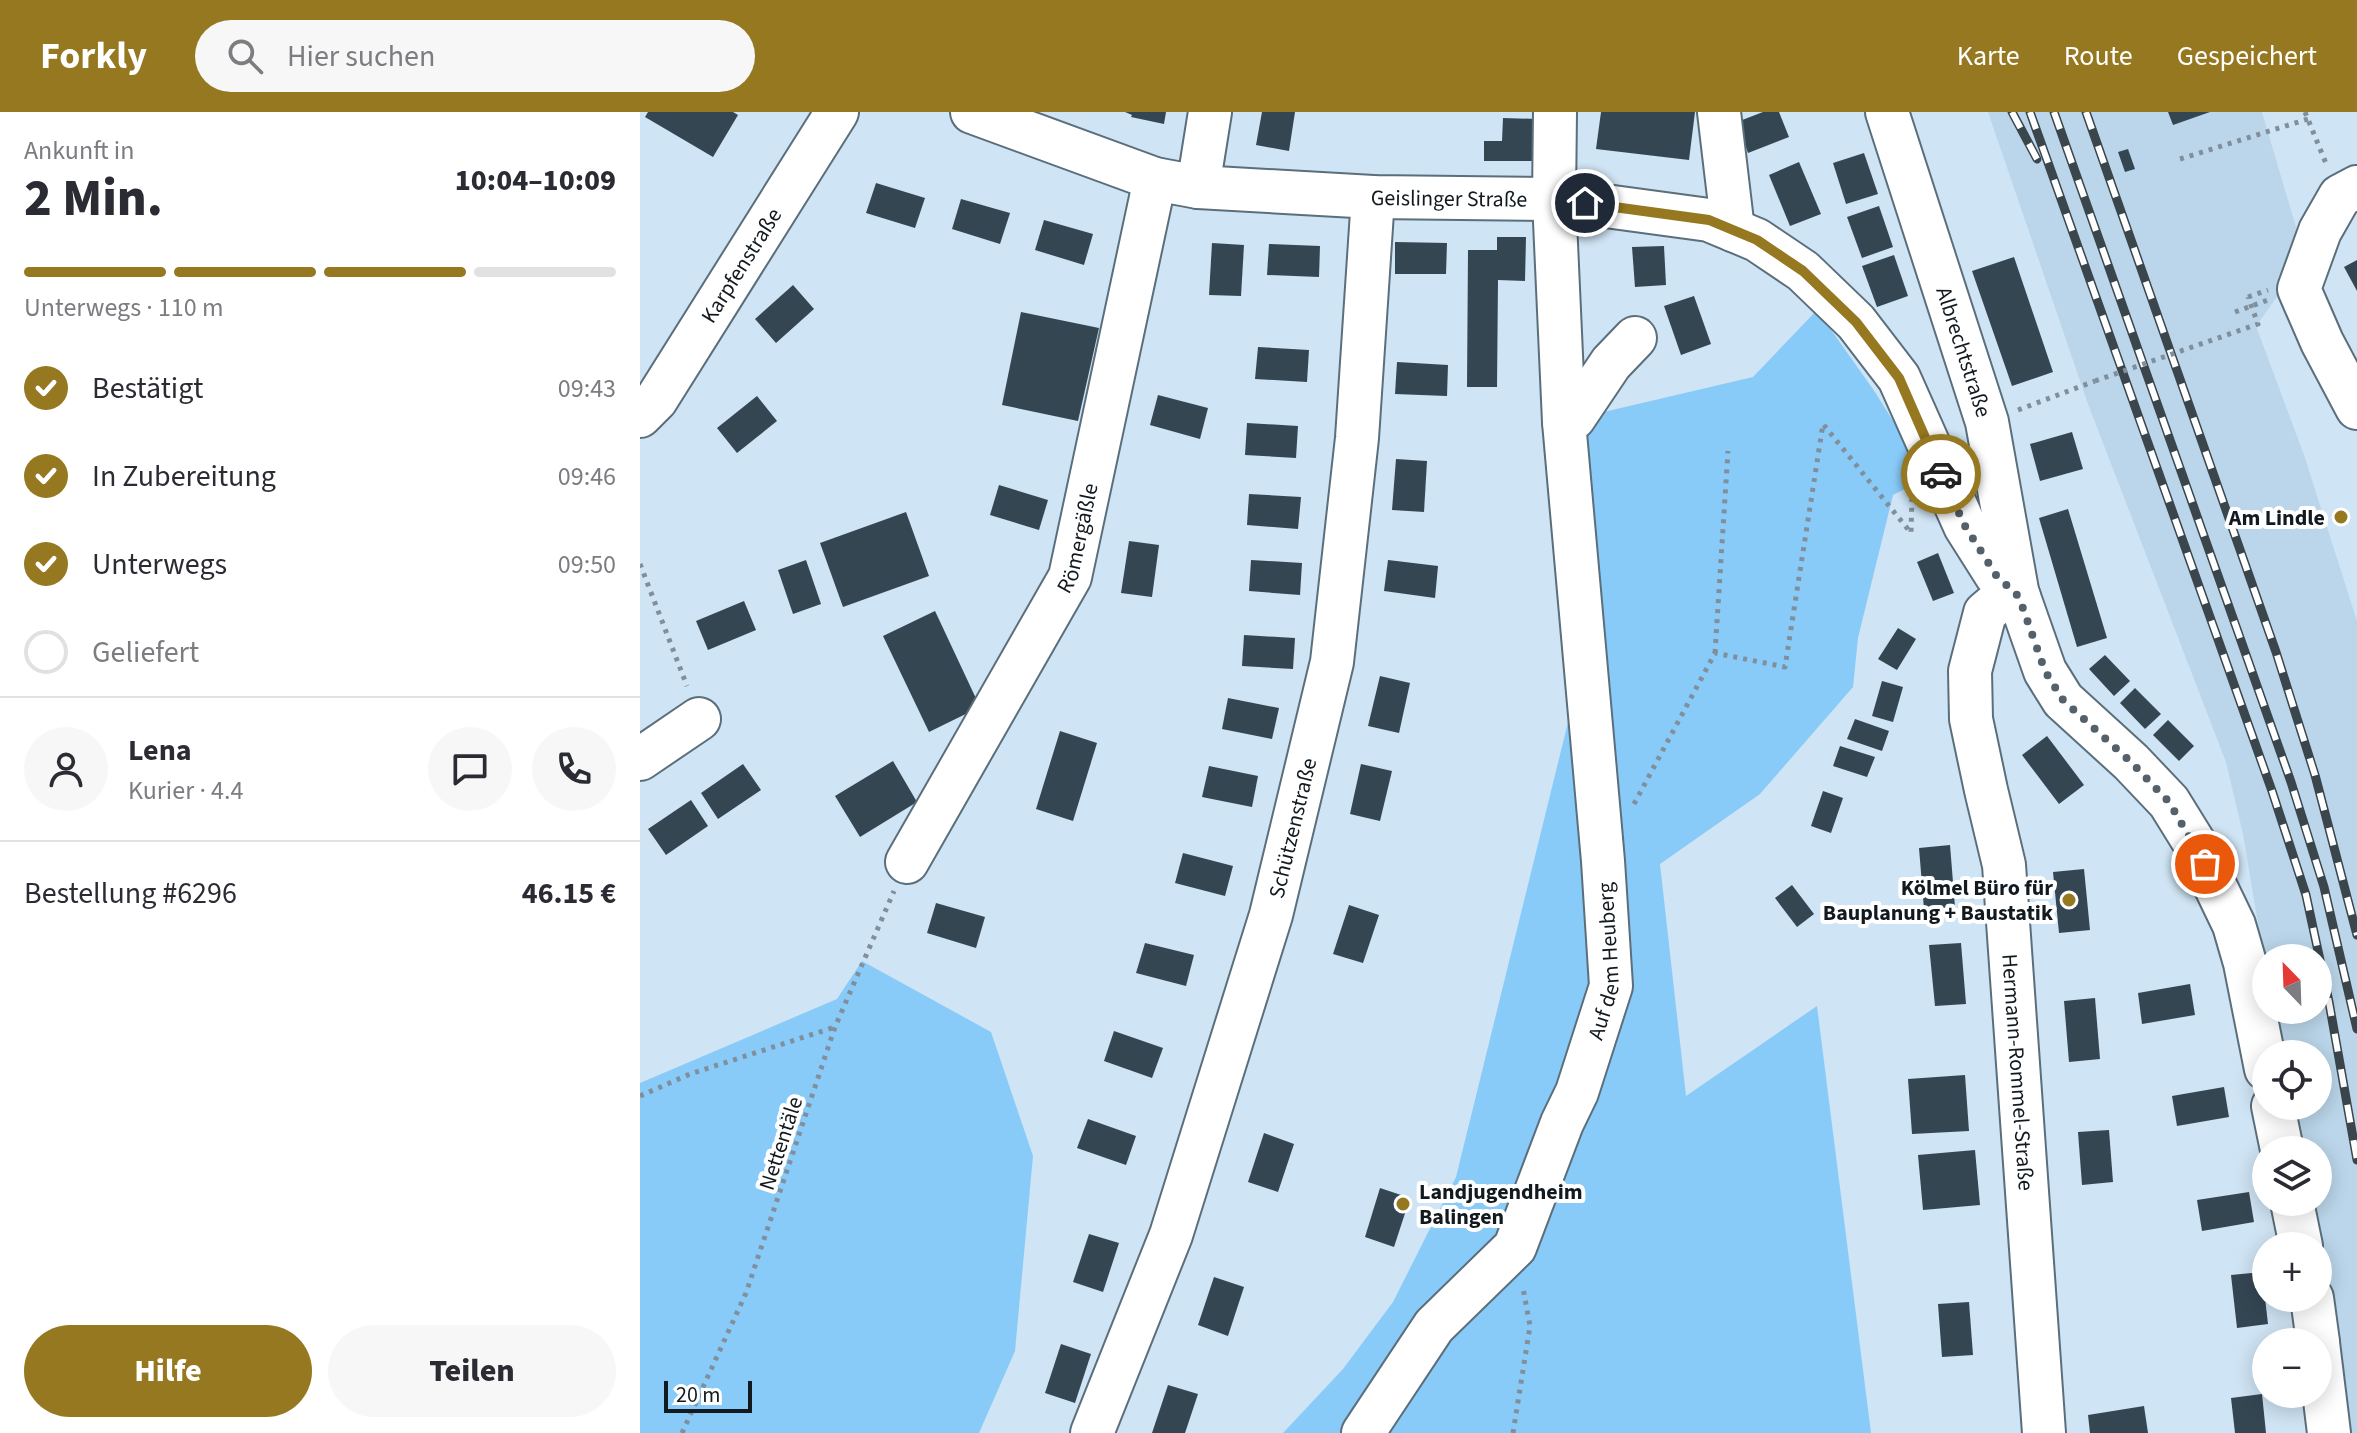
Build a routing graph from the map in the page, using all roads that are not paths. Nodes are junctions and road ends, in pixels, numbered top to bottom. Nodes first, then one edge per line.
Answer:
1 (837, 112) edge
2 (972, 112) edge
3 (1210, 112) edge
4 (1555, 112) edge
5 (1719, 112) edge
6 (1887, 112) edge
7 (1155, 179) junction
8 (1198, 187) junction
9 (2348, 191) edge
10 (1373, 197) junction
11 (1554, 199) junction
12 (1733, 230) junction
13 (1635, 338) dead end
14 (645, 403) edge
15 (2357, 408) edge
16 (1564, 422) junction
17 (2019, 597) junction
18 (699, 719) dead end
19 (640, 759) edge
20 (907, 862) road end
21 (2260, 1040) edge
22 (2326, 1408) edge
23 (1092, 1433) edge
24 (1363, 1433) edge
25 (2044, 1433) edge
26 (2329, 1433) edge

1 - 14 street, Karpfenstraße
2 - 7 street, Geislinger Straße
3 - 8 street
4 - 11 street, Auf dem Heuberg
5 - 12 street
6 - 17 street, Albrechtstraße
7 - 8 street, Geislinger Straße
7 - 20 street, Römergäßle
8 - 10 street, Geislinger Straße
9 - 15 street
10 - 11 street, Geislinger Straße
10 - 23 street, Schützenstraße
11 - 12 street, Geislinger Straße
11 - 16 street, Auf dem Heuberg
12 - 17 street, Geislinger Straße
13 - 16 street
16 - 24 street, Auf dem Heuberg
17 - 21 street, Geislinger Straße
17 - 25 street, Hermann-Rommel-Straße
18 - 19 street
22 - 26 street

